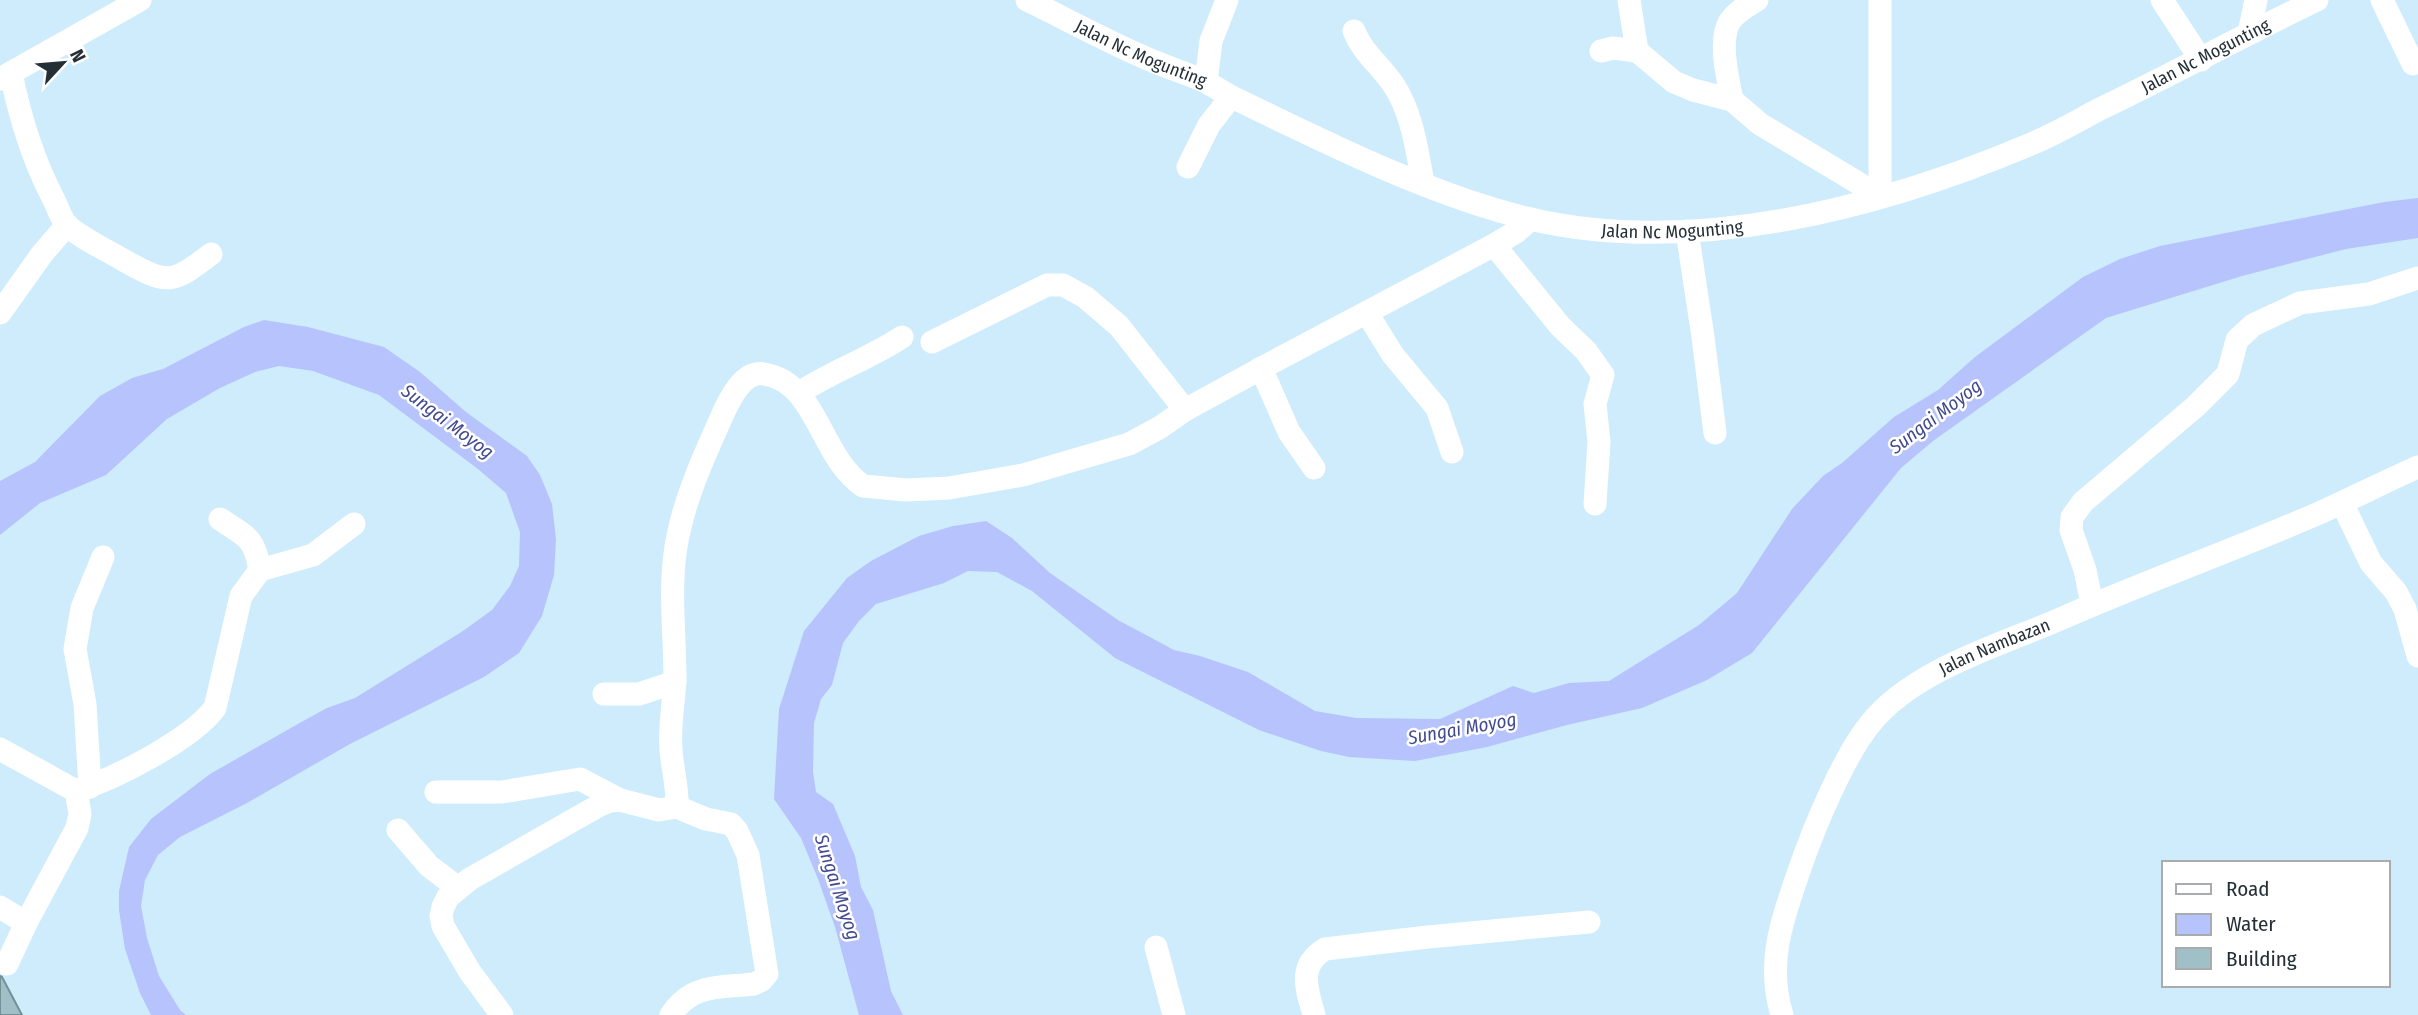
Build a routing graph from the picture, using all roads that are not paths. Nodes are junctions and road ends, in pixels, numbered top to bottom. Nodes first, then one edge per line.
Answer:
1 (140, 0) edge
2 (1027, 0) edge
3 (1227, 0) edge
4 (1629, 0) edge
5 (1757, 0) edge
6 (1880, 0) edge
7 (2162, 0) edge
8 (2256, 0) edge
9 (2317, 0) edge
10 (2382, 0) edge
11 (1353, 31) dead end
12 (2249, 33) junction
13 (1601, 51) dead end
14 (1637, 51) junction
15 (2201, 60) junction
16 (2413, 64) dead end
17 (5, 76) edge
18 (1206, 82) junction
19 (1231, 97) junction
20 (1732, 100) junction
21 (1188, 167) dead end
22 (1423, 183) junction
23 (1875, 198) junction
24 (1531, 219) junction
25 (67, 225) junction
26 (1687, 231) junction
27 (1494, 245) junction
28 (211, 254) dead end
29 (2418, 278) edge
30 (0, 313) edge
31 (1367, 313) junction
32 (902, 337) dead end
33 (932, 342) dead end
34 (1261, 368) junction
35 (799, 393) junction
36 (1185, 410) junction
37 (1715, 433) dead end
38 (1452, 452) dead end
39 (2418, 467) edge
40 (1314, 468) dead end
41 (2342, 503) junction
42 (1595, 504) dead end
43 (220, 519) dead end
44 (354, 524) dead end
45 (103, 557) dead end
46 (260, 569) junction
47 (2092, 604) junction
48 (2418, 656) edge
49 (675, 682) junction
50 (604, 694) dead end
51 (0, 748) edge
52 (83, 789) junction
53 (436, 792) dead end
54 (620, 800) junction
55 (677, 807) junction
56 (398, 830) dead end
57 (458, 888) junction
58 (0, 907) edge
59 (1589, 922) dead end
60 (26, 923) junction
61 (1156, 947) dead end
62 (7, 964) dead end
63 (502, 1015) edge
64 (671, 1015) edge
65 (1174, 1015) edge
66 (1314, 1015) edge
67 (1782, 1015) edge

1 - 17 street
2 - 18 street, Jalan Nc Mogunting
3 - 18 street
4 - 14 street
5 - 20 street
6 - 23 street
7 - 15 street
8 - 12 street
9 - 12 street, Jalan Nc Mogunting
10 - 16 street
11 - 22 street
12 - 15 street, Jalan Nc Mogunting
13 - 14 street
14 - 20 street
15 - 23 street, Jalan Nc Mogunting
17 - 25 street
18 - 19 street, Jalan Nc Mogunting
19 - 21 street
19 - 22 street, Jalan Nc Mogunting
20 - 23 street
22 - 24 street, Jalan Nc Mogunting
23 - 26 street, Jalan Nc Mogunting
24 - 26 street, Jalan Nc Mogunting
24 - 27 street
25 - 28 street
25 - 30 street
26 - 37 street
27 - 31 street
27 - 42 street
29 - 47 street
31 - 34 street
31 - 38 street
32 - 35 street
33 - 36 street
34 - 36 street
34 - 40 street
35 - 36 street
35 - 49 street
39 - 41 street, Jalan Nambazan
41 - 47 street, Jalan Nambazan
41 - 48 street
43 - 46 street
44 - 46 street
45 - 52 street
46 - 52 street
47 - 67 street, Jalan Nambazan
49 - 50 street
49 - 55 street
51 - 52 street
52 - 60 street
53 - 54 street
54 - 55 street
54 - 57 street
55 - 64 street
56 - 57 street
57 - 63 street
58 - 60 street
59 - 66 street
60 - 62 street
61 - 65 street

